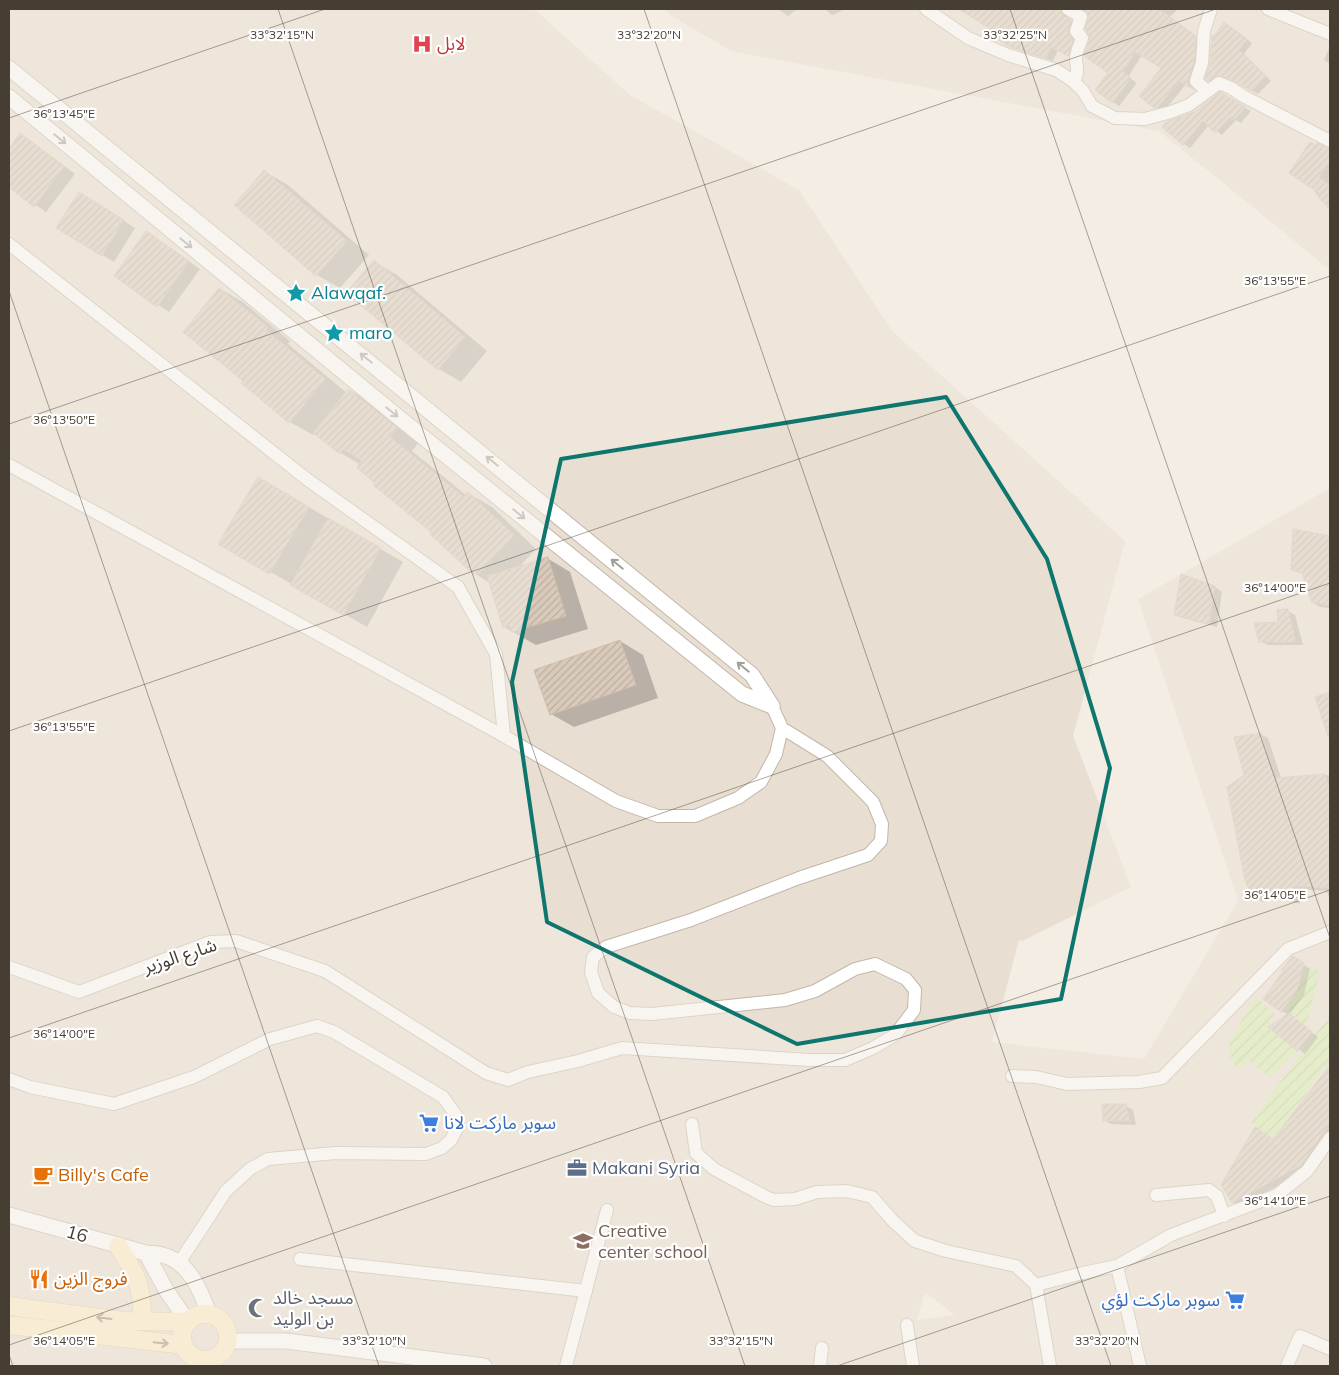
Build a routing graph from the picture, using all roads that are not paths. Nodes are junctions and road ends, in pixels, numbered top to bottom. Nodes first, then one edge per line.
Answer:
1 (926, 9) edge
2 (1068, 9) edge
3 (1211, 9) edge
4 (1268, 9) edge
5 (1330, 34) edge
6 (9, 68) edge
7 (1073, 81) junction
8 (1207, 91) junction
9 (9, 97) edge
10 (1330, 141) edge
11 (9, 244) edge
12 (9, 465) edge
13 (772, 706) junction
14 (782, 728) junction
15 (504, 736) junction
16 (1330, 932) edge
17 (9, 967) edge
18 (1012, 1076) dead end
19 (9, 1079) edge
20 (692, 1124) dead end
21 (1330, 1138) edge
22 (1156, 1195) dead end
23 (607, 1210) dead end
24 (9, 1215) edge
25 (1224, 1216) junction
26 (118, 1246) junction
27 (146, 1253) junction
28 (300, 1259) dead end
29 (180, 1263) junction
30 (1117, 1266) junction
31 (1036, 1285) junction
32 (586, 1291) junction
33 (9, 1306) edge
34 (209, 1314) junction
35 (142, 1321) junction
36 (188, 1322) junction
37 (9, 1325) edge
38 (907, 1325) dead end
39 (227, 1341) junction
40 (184, 1345) junction
41 (822, 1348) dead end
42 (1330, 1349) edge
43 (200, 1363) edge
44 (484, 1366) edge
45 (566, 1366) edge
46 (820, 1366) edge
47 (913, 1366) edge
48 (1050, 1366) edge
49 (1140, 1366) edge
50 (1287, 1366) edge

1 - 7 street
2 - 7 street
3 - 8 street
4 - 5 street
13 -> 6 street
7 - 8 street
8 - 10 street
9 -> 13 street
11 - 15 street
12 - 15 street
13 - 14 street
14 - 15 street
14 - 17 street, شارع الوزير
16 - 18 street
19 - 29 street
20 - 31 street
21 - 25 street
22 - 25 street
23 - 32 street
24 - 26 street, 16
25 - 30 street
26 - 27 street, 16
26 - 35 main road
27 - 29 street, 16
27 - 36 street
28 - 32 street
29 - 34 street
30 - 31 street
30 - 49 street
31 - 48 street
32 - 45 street
35 -> 33 main road
34 - 36 main road
34 - 39 main road
35 - 36 main road
36 - 40 main road
37 -> 40 main road
38 - 47 street
39 - 43 main road
39 - 44 street
40 - 43 main road
41 - 46 street
42 - 50 street

